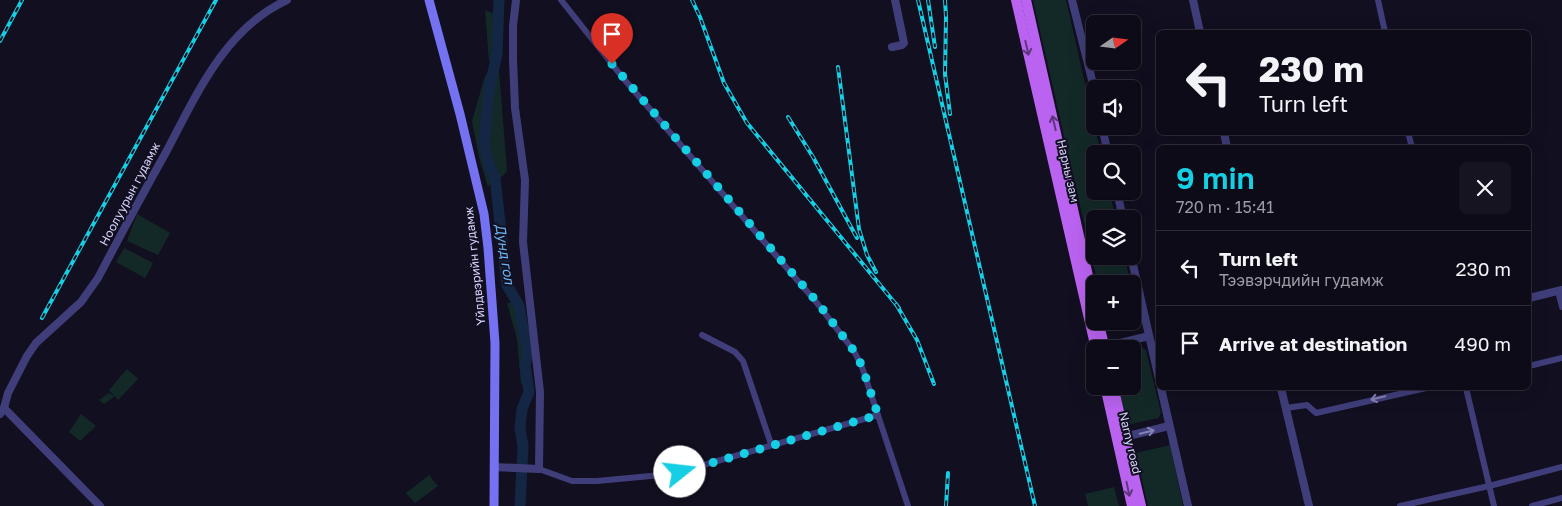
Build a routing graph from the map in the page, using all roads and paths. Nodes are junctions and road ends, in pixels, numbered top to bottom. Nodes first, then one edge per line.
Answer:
1 (288, 0) edge
2 (429, 0) edge
3 (516, 0) edge
4 (561, 0) edge
5 (895, 0) edge
6 (1016, 0) edge
7 (1026, 0) edge
8 (1072, 0) edge
9 (1193, 0) edge
10 (1378, 0) edge
11 (275, 3) edge
12 (1200, 30) edge
13 (1385, 30) edge
14 (892, 47) dead end
15 (1092, 80) edge
16 (1133, 265) edge
17 (1088, 275) edge
18 (1560, 291) edge
19 (1531, 298) edge
20 (1562, 307) edge
21 (702, 335) dead end
22 (1149, 336) junction
23 (1098, 340) edge
24 (1133, 340) edge
25 (1562, 358) edge
26 (1156, 366) edge
27 (1531, 366) edge
28 (1161, 390) edge
29 (1282, 390) edge
30 (1417, 390) edge
31 (1466, 390) edge
32 (1108, 395) edge
33 (1114, 395) edge
34 (1, 408) edge
35 (1286, 408) junction
36 (878, 415) junction
37 (1169, 426) junction
38 (1121, 438) junction
39 (771, 444) junction
40 (665, 459) dead end
41 (1562, 467) edge
42 (498, 468) junction
43 (536, 468) junction
44 (672, 474) junction
45 (1489, 486) junction
46 (1562, 498) edge
47 (100, 506) edge
48 (494, 506) edge
49 (908, 506) edge
50 (1132, 506) edge
51 (1141, 506) edge
52 (1188, 506) edge
53 (1309, 506) edge
54 (1400, 506) edge
55 (1494, 506) edge
56 (1532, 506) edge

1 - 11 street, Ноолуурын гудамж
2 - 42 main road, Yйлдвэрийн гудамж
3 - 43 street
4 - 36 street
5 - 14 street
6 -> 23 main road, Нарны зам
17 -> 7 main road, Нарны зам
8 - 15 street
9 - 12 street
10 - 13 street
11 - 34 street, Ноолуурын гудамж
16 - 22 street
18 - 19 street
18 - 20 street
21 - 39 street
22 - 24 street
22 - 26 street
25 - 27 street
28 - 37 street
29 - 35 street
30 -> 35 street
31 - 45 street
32 - 38 main road, Narny road
33 - 38 main road
34 - 47 street
35 - 53 street
36 - 39 street
36 - 49 street
38 -> 37 street
37 - 52 street
38 -> 50 main road, Narny road
38 - 51 main road
39 - 44 street
40 - 44 street
41 - 45 street
42 - 43 street
42 - 48 main road, Yйлдвэрийн гудамж
43 - 44 street
45 - 54 street
45 - 55 street
46 - 56 street

